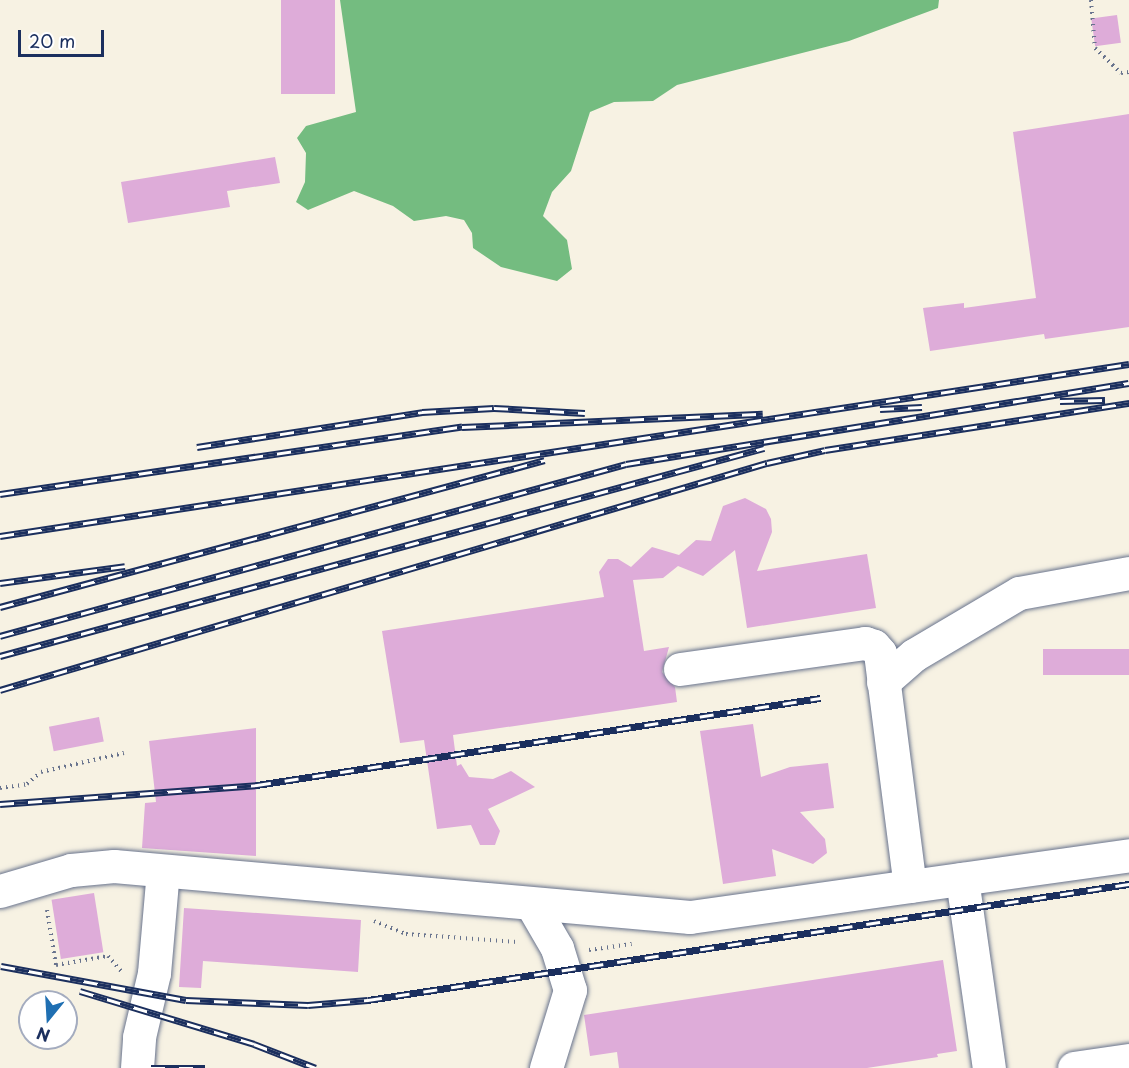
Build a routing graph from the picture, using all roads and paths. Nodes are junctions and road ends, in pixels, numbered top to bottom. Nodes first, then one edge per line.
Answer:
1 (1091, 0) edge
2 (1129, 72) edge
3 (1129, 573) edge
4 (680, 669) dead end
5 (883, 682) junction
6 (124, 753) dead end
7 (0, 788) edge
8 (1129, 855) edge
9 (163, 871) junction
10 (962, 879) junction
11 (910, 886) junction
12 (0, 891) edge
13 (532, 905) junction
14 (47, 906) dead end
15 (125, 975) dead end
16 (1129, 1060) edge
17 (137, 1068) edge
18 (546, 1068) edge
19 (989, 1068) edge
20 (1074, 1068) edge

1 - 2 path
3 - 5 lane
4 - 5 lane
5 - 11 lane
6 - 7 path
8 - 10 lane
9 - 12 lane
9 - 13 lane
9 - 17 lane
10 - 11 lane
10 - 19 lane
11 - 13 lane
13 - 18 lane
14 - 15 path
16 - 20 lane

